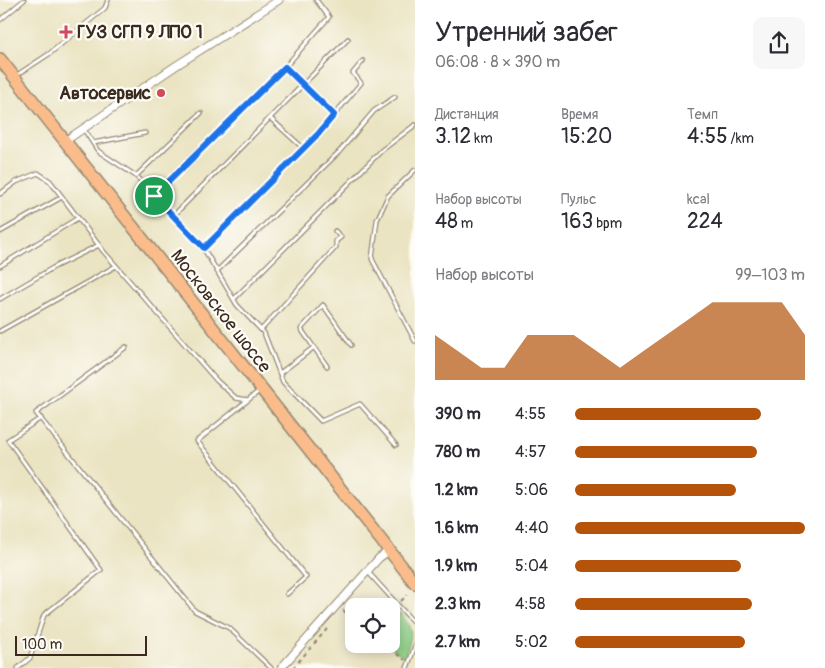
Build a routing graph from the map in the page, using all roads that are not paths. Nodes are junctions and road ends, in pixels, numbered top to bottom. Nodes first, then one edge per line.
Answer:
1 (24, 0) edge
2 (108, 0) edge
3 (279, 0) edge
4 (316, 0) edge
5 (0, 20) edge
6 (348, 39) dead end
7 (0, 61) edge
8 (363, 61) dead end
9 (285, 67) junction
10 (14, 77) junction
11 (304, 85) junction
12 (395, 96) dead end
13 (201, 113) dead end
14 (334, 115) junction
15 (270, 118) junction
16 (415, 125) edge
17 (83, 128) junction
18 (145, 133) dead end
19 (64, 141) junction
20 (93, 143) junction
21 (302, 148) junction
22 (415, 170) edge
23 (136, 176) junction
24 (0, 194) edge
25 (154, 196) junction
26 (62, 197) junction
27 (174, 215) junction
28 (78, 218) junction
29 (335, 231) dead end
30 (0, 232) edge
31 (99, 245) junction
32 (204, 248) junction
33 (0, 266) edge
34 (116, 266) junction
35 (218, 270) junction
36 (0, 299) edge
37 (234, 299) junction
38 (261, 330) junction
39 (0, 332) edge
40 (415, 342) edge
41 (351, 345) dead end
42 (126, 347) dead end
43 (313, 348) junction
44 (327, 366) dead end
45 (280, 373) junction
46 (261, 389) junction
47 (248, 400) junction
48 (41, 418) junction
49 (396, 446) dead end
50 (390, 550) junction
51 (367, 571) junction
52 (415, 584) edge
53 (287, 594) dead end
54 (415, 624) edge
55 (415, 646) edge
56 (408, 666) edge
57 (18, 668) edge
58 (271, 668) edge
59 (282, 668) edge

1 - 5 lane
2 - 10 lane
3 - 17 street
4 - 9 lane
6 - 11 lane
7 - 10 main road, Московское шоссе
8 - 14 lane
9 - 11 lane
9 - 25 lane
10 - 19 main road, Московское шоссе
11 - 14 lane
11 - 15 lane
12 - 35 lane
13 - 23 lane
14 - 21 lane
15 - 21 lane
15 - 27 lane
16 - 37 lane
17 - 19 street
17 - 20 lane
18 - 20 lane
19 - 46 main road, Московское шоссе
20 - 23 lane
21 - 32 lane
22 - 40 lane
23 - 25 lane
24 - 26 lane
25 - 27 lane
26 - 28 lane
26 - 30 lane
27 - 32 lane
28 - 31 lane
28 - 33 lane
29 - 38 lane
31 - 34 lane
31 - 36 lane
32 - 35 lane
34 - 39 lane
34 - 47 lane
35 - 37 lane
37 - 38 lane
38 - 45 lane
41 - 43 lane
42 - 48 lane
43 - 44 lane
43 - 45 lane
45 - 49 lane
46 - 47 lane
46 - 50 main road, Московское шоссе
47 - 53 lane
48 - 57 lane
48 - 58 lane
50 - 51 street
50 - 52 main road, Московское шоссе
51 - 54 lane
51 - 59 street
55 - 56 lane

